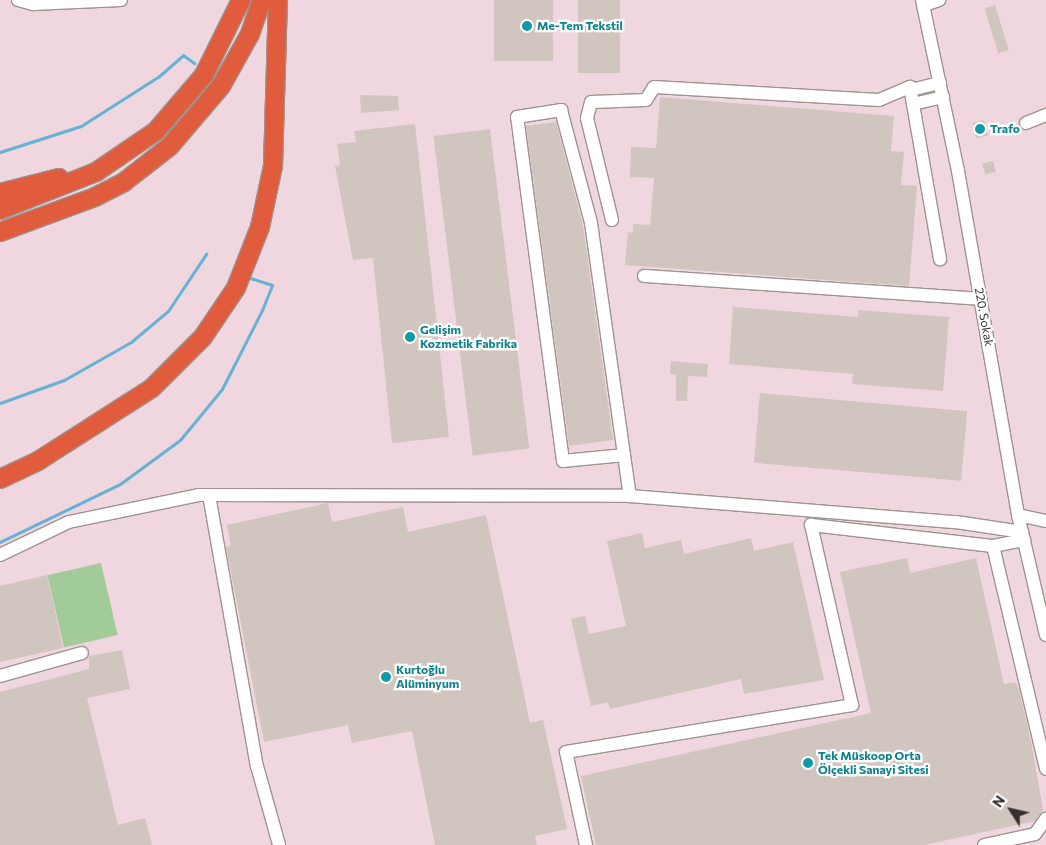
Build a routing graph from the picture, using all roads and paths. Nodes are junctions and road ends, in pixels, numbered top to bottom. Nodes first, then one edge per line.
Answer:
1 (18, 0) edge
2 (121, 0) edge
3 (241, 0) edge
4 (262, 0) edge
5 (278, 0) edge
6 (939, 0) edge
7 (923, 3) edge
8 (940, 82) junction
9 (911, 90) junction
10 (943, 98) junction
11 (913, 104) junction
12 (1045, 120) edge
13 (1026, 123) dead end
14 (156, 131) junction
15 (0, 193) edge
16 (0, 210) edge
17 (612, 220) dead end
18 (0, 232) edge
19 (940, 259) dead end
20 (644, 276) dead end
21 (980, 299) junction
22 (624, 455) junction
23 (0, 479) edge
24 (209, 495) junction
25 (630, 496) junction
26 (1018, 515) junction
27 (1046, 521) edge
28 (1023, 536) junction
29 (993, 546) junction
30 (0, 555) edge
31 (1046, 635) edge
32 (82, 653) dead end
33 (0, 676) edge
34 (1046, 770) edge
35 (1046, 819) edge
36 (279, 845) edge
37 (586, 845) edge
38 (984, 845) edge

1 - 2 street
3 - 14 highway
4 - 18 highway
5 - 23 highway
6 - 7 street
7 - 8 street, 220. Sokak
8 - 9 street
8 - 10 street, 220. Sokak
9 - 11 street
9 - 17 street
10 - 11 street
10 - 21 street, 220. Sokak
11 - 19 street
12 - 13 street
14 - 15 highway
14 - 16 highway
20 - 21 street
21 - 26 street, 220. Sokak
22 - 22 street
22 - 25 street
24 - 25 street
24 - 30 street
24 - 36 street
25 - 28 street
26 - 27 street
26 - 28 street, 220. Sokak
28 - 29 street
28 - 31 street, 220. Sokak
29 - 34 street
29 - 37 street
32 - 33 street
35 - 38 street

